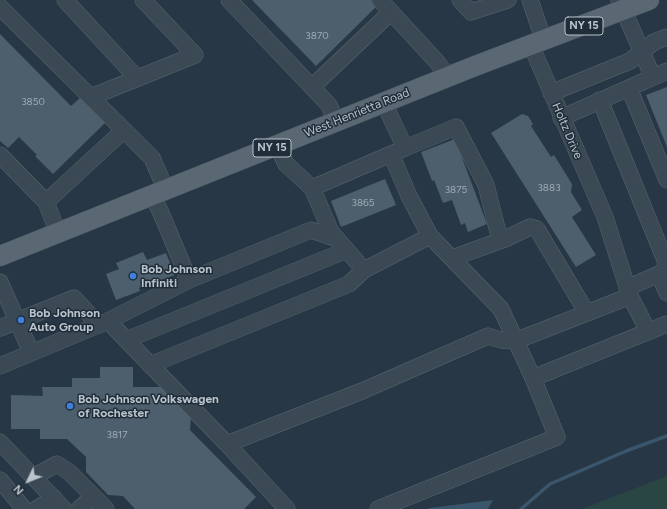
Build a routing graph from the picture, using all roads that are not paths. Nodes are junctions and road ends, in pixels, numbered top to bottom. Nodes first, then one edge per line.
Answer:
1 (65, 0) edge
2 (143, 0) edge
3 (229, 0) edge
4 (380, 0) edge
5 (460, 0) edge
6 (508, 0) edge
7 (530, 0) edge
8 (649, 0) edge
9 (621, 5) edge
10 (0, 7) edge
11 (391, 12) junction
12 (667, 37) edge
13 (537, 43) junction
14 (641, 52) junction
15 (660, 74) edge
16 (448, 77) junction
17 (137, 78) junction
18 (312, 87) junction
19 (629, 88) junction
20 (551, 93) junction
21 (91, 97) junction
22 (600, 100) junction
23 (384, 103) junction
24 (561, 118) junction
25 (336, 122) junction
26 (124, 130) junction
27 (277, 145) junction
28 (398, 151) junction
29 (0, 155) edge
30 (667, 180) edge
31 (312, 188) junction
32 (159, 193) junction
33 (46, 202) junction
34 (58, 233) junction
35 (430, 236) junction
36 (505, 239) junction
37 (342, 244) junction
38 (0, 256) edge
39 (452, 258) junction
40 (664, 269) edge
41 (364, 270) junction
42 (189, 280) junction
43 (0, 282) edge
44 (629, 292) junction
45 (667, 293) edge
46 (587, 313) junction
47 (17, 321) junction
48 (103, 323) junction
49 (667, 324) edge
50 (0, 328) edge
51 (648, 331) junction
52 (126, 340) junction
53 (515, 341) junction
54 (31, 352) junction
55 (150, 365) junction
56 (0, 366) edge
57 (533, 378) junction
58 (0, 442) edge
59 (228, 444) junction
60 (33, 476) junction
61 (0, 480) edge
62 (92, 496) junction
63 (59, 504) edge
64 (24, 509) edge
65 (36, 509) edge
66 (79, 509) edge
67 (106, 509) edge
68 (287, 509) edge
69 (378, 509) edge

1 - 17 street
2 - 17 street
3 - 18 street
4 - 11 street
5 - 6 street
7 - 13 street, Holtz Drive
8 - 9 main road, West Henrietta Road / NY 15
9 - 13 main road, West Henrietta Road / NY 15
9 - 14 street
10 - 21 street
11 - 16 street
11 - 18 street
12 - 14 street
13 - 16 main road, West Henrietta Road / NY 15
13 - 20 street, Holtz Drive
14 - 15 street
14 - 20 street
15 - 19 street
16 - 23 main road, West Henrietta Road / NY 15
17 - 21 street
18 - 25 street
19 - 22 street
19 - 30 street
20 - 24 street, Holtz Drive
21 - 26 street
22 - 24 street
22 - 40 street
23 - 25 main road, West Henrietta Road / NY 15
23 - 28 street
24 - 44 street, Holtz Drive
25 - 27 main road, West Henrietta Road / NY 15
26 - 32 street
26 - 33 street
27 - 31 street
27 - 32 main road, West Henrietta Road / NY 15
28 - 31 street
28 - 35 street
28 - 36 street
29 - 33 street
31 - 37 street
32 - 34 main road, West Henrietta Road / NY 15
32 - 42 street
33 - 34 street
34 - 38 main road, West Henrietta Road / NY 15
35 - 39 street
35 - 41 street
36 - 39 street
36 - 46 street
37 - 41 street
37 - 42 street
37 - 52 street
39 - 53 street
40 - 44 street
40 - 45 street
41 - 55 street
42 - 48 street
43 - 47 street
44 - 46 street
44 - 51 street, Holtz Drive
46 - 53 street
47 - 48 street
47 - 50 street
47 - 54 street
48 - 52 street
48 - 54 street
49 - 51 street
51 - 57 street
52 - 55 street
53 - 57 street
53 - 59 street
54 - 56 street
55 - 59 street
57 - 69 street
58 - 60 street
59 - 68 street
60 - 62 street
60 - 63 street
61 - 64 street
62 - 66 street
62 - 67 street
63 - 65 street

